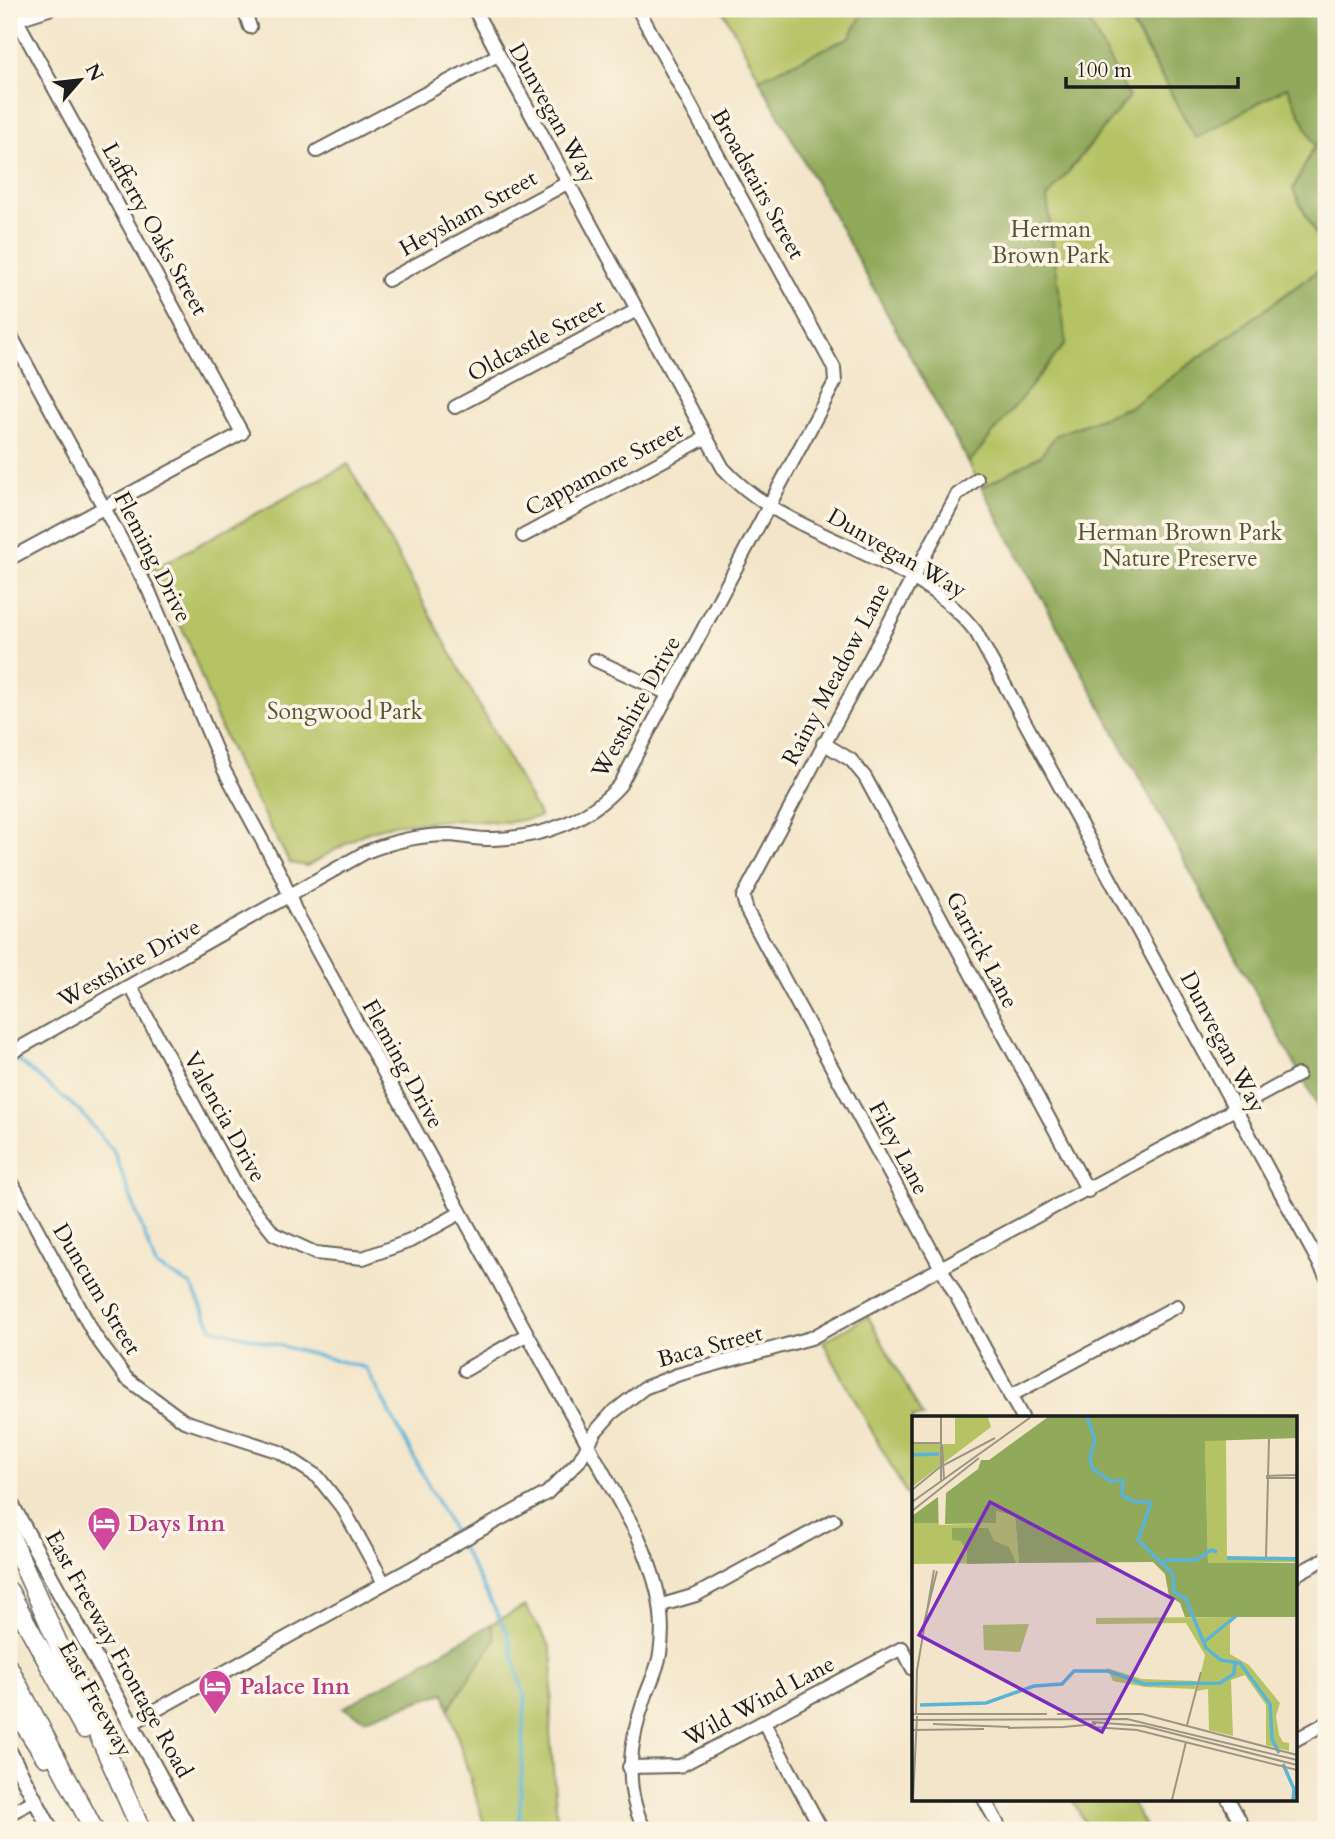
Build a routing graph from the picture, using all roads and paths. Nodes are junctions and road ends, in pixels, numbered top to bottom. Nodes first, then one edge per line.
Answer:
1 (49, 9) edge
2 (244, 9) edge
3 (474, 9) edge
4 (638, 9) edge
5 (12, 16) edge
6 (250, 27) dead end
7 (496, 55) junction
8 (317, 151) dead end
9 (567, 183) junction
10 (388, 280) dead end
11 (637, 310) junction
12 (9, 332) edge
13 (835, 382) joint
14 (454, 407) dead end
15 (705, 438) junction
16 (977, 479) dead end
17 (770, 505) junction
18 (104, 508) junction
19 (523, 536) dead end
20 (9, 559) edge
21 (911, 579) junction
22 (595, 660) dead end
23 (669, 694) junction
24 (823, 743) junction
25 (289, 895) junction
26 (743, 897) joint
27 (131, 987) junction
28 (9, 1054) edge
29 (1298, 1075) dead end
30 (1237, 1111) junction
31 (9, 1177) edge
32 (1088, 1191) junction
33 (460, 1213) junction
34 (941, 1269) junction
35 (1326, 1276) edge
36 (1177, 1306) dead end
37 (526, 1335) junction
38 (465, 1370) dead end
39 (1010, 1396) junction
40 (1021, 1416) edge
41 (589, 1446) junction
42 (9, 1500) edge
43 (834, 1520) dead end
44 (9, 1533) edge
45 (1326, 1558) edge
46 (1296, 1574) edge
47 (384, 1583) junction
48 (9, 1591) edge
49 (662, 1605) junction
50 (912, 1667) edge
51 (9, 1668) edge
52 (9, 1701) edge
53 (764, 1723) junction
54 (1326, 1723) edge
55 (131, 1724) junction
56 (1296, 1739) edge
57 (9, 1751) edge
58 (629, 1767) junction
59 (35, 1800) junction
60 (985, 1800) edge
61 (1229, 1800) edge
62 (9, 1814) edge
63 (51, 1830) edge
64 (93, 1830) edge
65 (140, 1830) edge
66 (189, 1830) edge
67 (645, 1830) edge
68 (822, 1830) edge
69 (1001, 1830) edge
70 (1245, 1830) edge

1 - 5 street
2 - 6 street
3 - 7 street, Dunvegan Way
4 - 13 street, Broadstairs Street
5 - 18 street, Lafferty Oaks Street
7 - 8 street
7 - 9 street, Dunvegan Way
9 - 10 street, Heysham Street
9 - 11 street, Dunvegan Way
11 - 14 street, Oldcastle Street
11 - 15 street, Dunvegan Way
12 - 18 street, Fleming Drive
13 - 17 street, Westshire Drive
15 - 17 street, Dunvegan Way
15 - 19 street, Cappamore Street
16 - 21 street, Rainy Meadow Lane
17 - 21 street, Dunvegan Way
17 - 23 street, Westshire Drive
18 - 20 street
18 - 25 street, Fleming Drive
21 - 24 street, Rainy Meadow Lane
21 - 30 street, Dunvegan Way
22 - 23 street
23 - 25 street, Westshire Drive
24 - 26 street, Rainy Meadow Lane
24 - 32 street, Garrick Lane
25 - 27 street, Westshire Drive
25 - 33 street, Fleming Drive
26 - 34 street, Filey Lane
27 - 28 street, Westshire Drive
27 - 33 street, Valencia Drive
29 - 30 street, Baca Street
30 - 32 street, Baca Street
30 - 35 street, Dunvegan Way
31 - 47 street, Duncum Street
32 - 34 street, Baca Street
33 - 37 street, Fleming Drive
34 - 39 street, Filey Lane
34 - 41 street, Baca Street
36 - 39 street
37 - 38 street
37 - 41 street, Fleming Drive
39 - 40 street, Filey Lane
41 - 47 street, Baca Street
41 - 49 street, Fleming Drive
42 - 55 main road, East Freeway Frontage Road
43 - 49 street
44 - 65 highway
45 - 46 street
47 - 55 street, Baca Street
48 - 65 highway, East Freeway
49 - 58 street, Fleming Drive
50 - 53 street, Wild Wind Lane
51 - 64 highway
52 - 64 highway
53 - 58 street, Wild Wind Lane
53 - 68 street
54 - 56 street
55 - 66 main road, East Freeway Frontage Road
57 - 59 main road
58 - 67 street, Fleming Drive
59 - 62 street
59 - 63 main road
60 - 69 street
61 - 70 street

